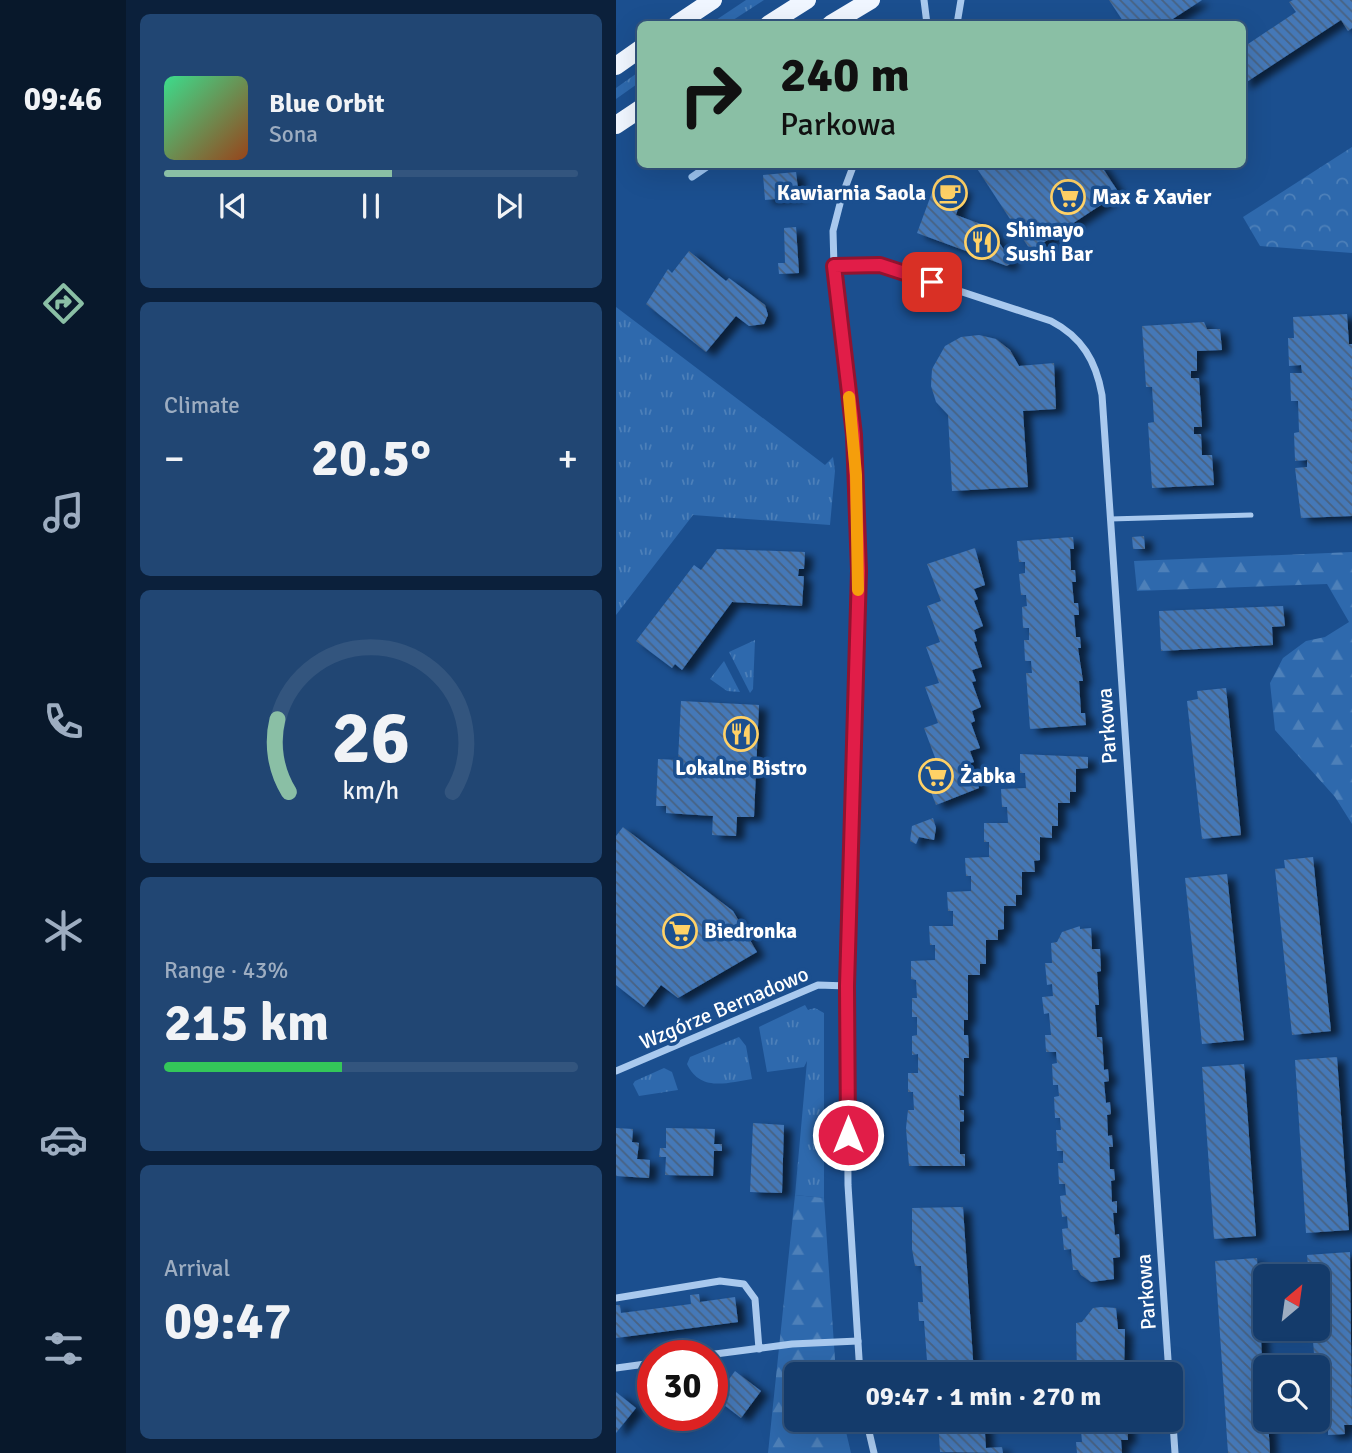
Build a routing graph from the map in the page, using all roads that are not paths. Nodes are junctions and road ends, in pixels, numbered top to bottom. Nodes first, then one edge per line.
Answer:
1 (713, 0) edge
2 (807, 0) edge
3 (871, 0) edge
4 (924, 0) edge
5 (961, 0) edge
6 (682, 21) edge
7 (774, 21) edge
8 (836, 21) edge
9 (927, 21) edge
10 (958, 21) edge
11 (637, 51) edge
12 (616, 66) edge
13 (637, 111) edge
14 (616, 125) edge
15 (852, 168) edge
16 (834, 266) junction
17 (1251, 515) dead end
18 (1110, 519) junction
19 (847, 986) junction
20 (616, 1071) edge
21 (616, 1297) edge
22 (858, 1341) junction
23 (759, 1349) junction
24 (728, 1353) edge
25 (859, 1362) edge
26 (1168, 1362) edge
27 (637, 1365) edge
28 (616, 1368) edge
29 (869, 1432) edge
30 (1174, 1432) edge
31 (874, 1453) edge
32 (1175, 1453) edge

1 - 6 main road
2 - 7 main road
3 - 8 main road
4 - 9 street
5 - 10 street
11 - 12 main road
13 - 14 main road
15 - 16 street
16 - 18 street, Parkowa
16 - 19 street
17 - 18 lane
18 - 26 street, Parkowa
19 - 20 street, Wzgórze Bernadowo
19 - 22 street
21 - 23 street
22 - 23 street
22 - 25 street
23 - 24 street
27 - 28 street
29 - 31 street
30 - 32 street

